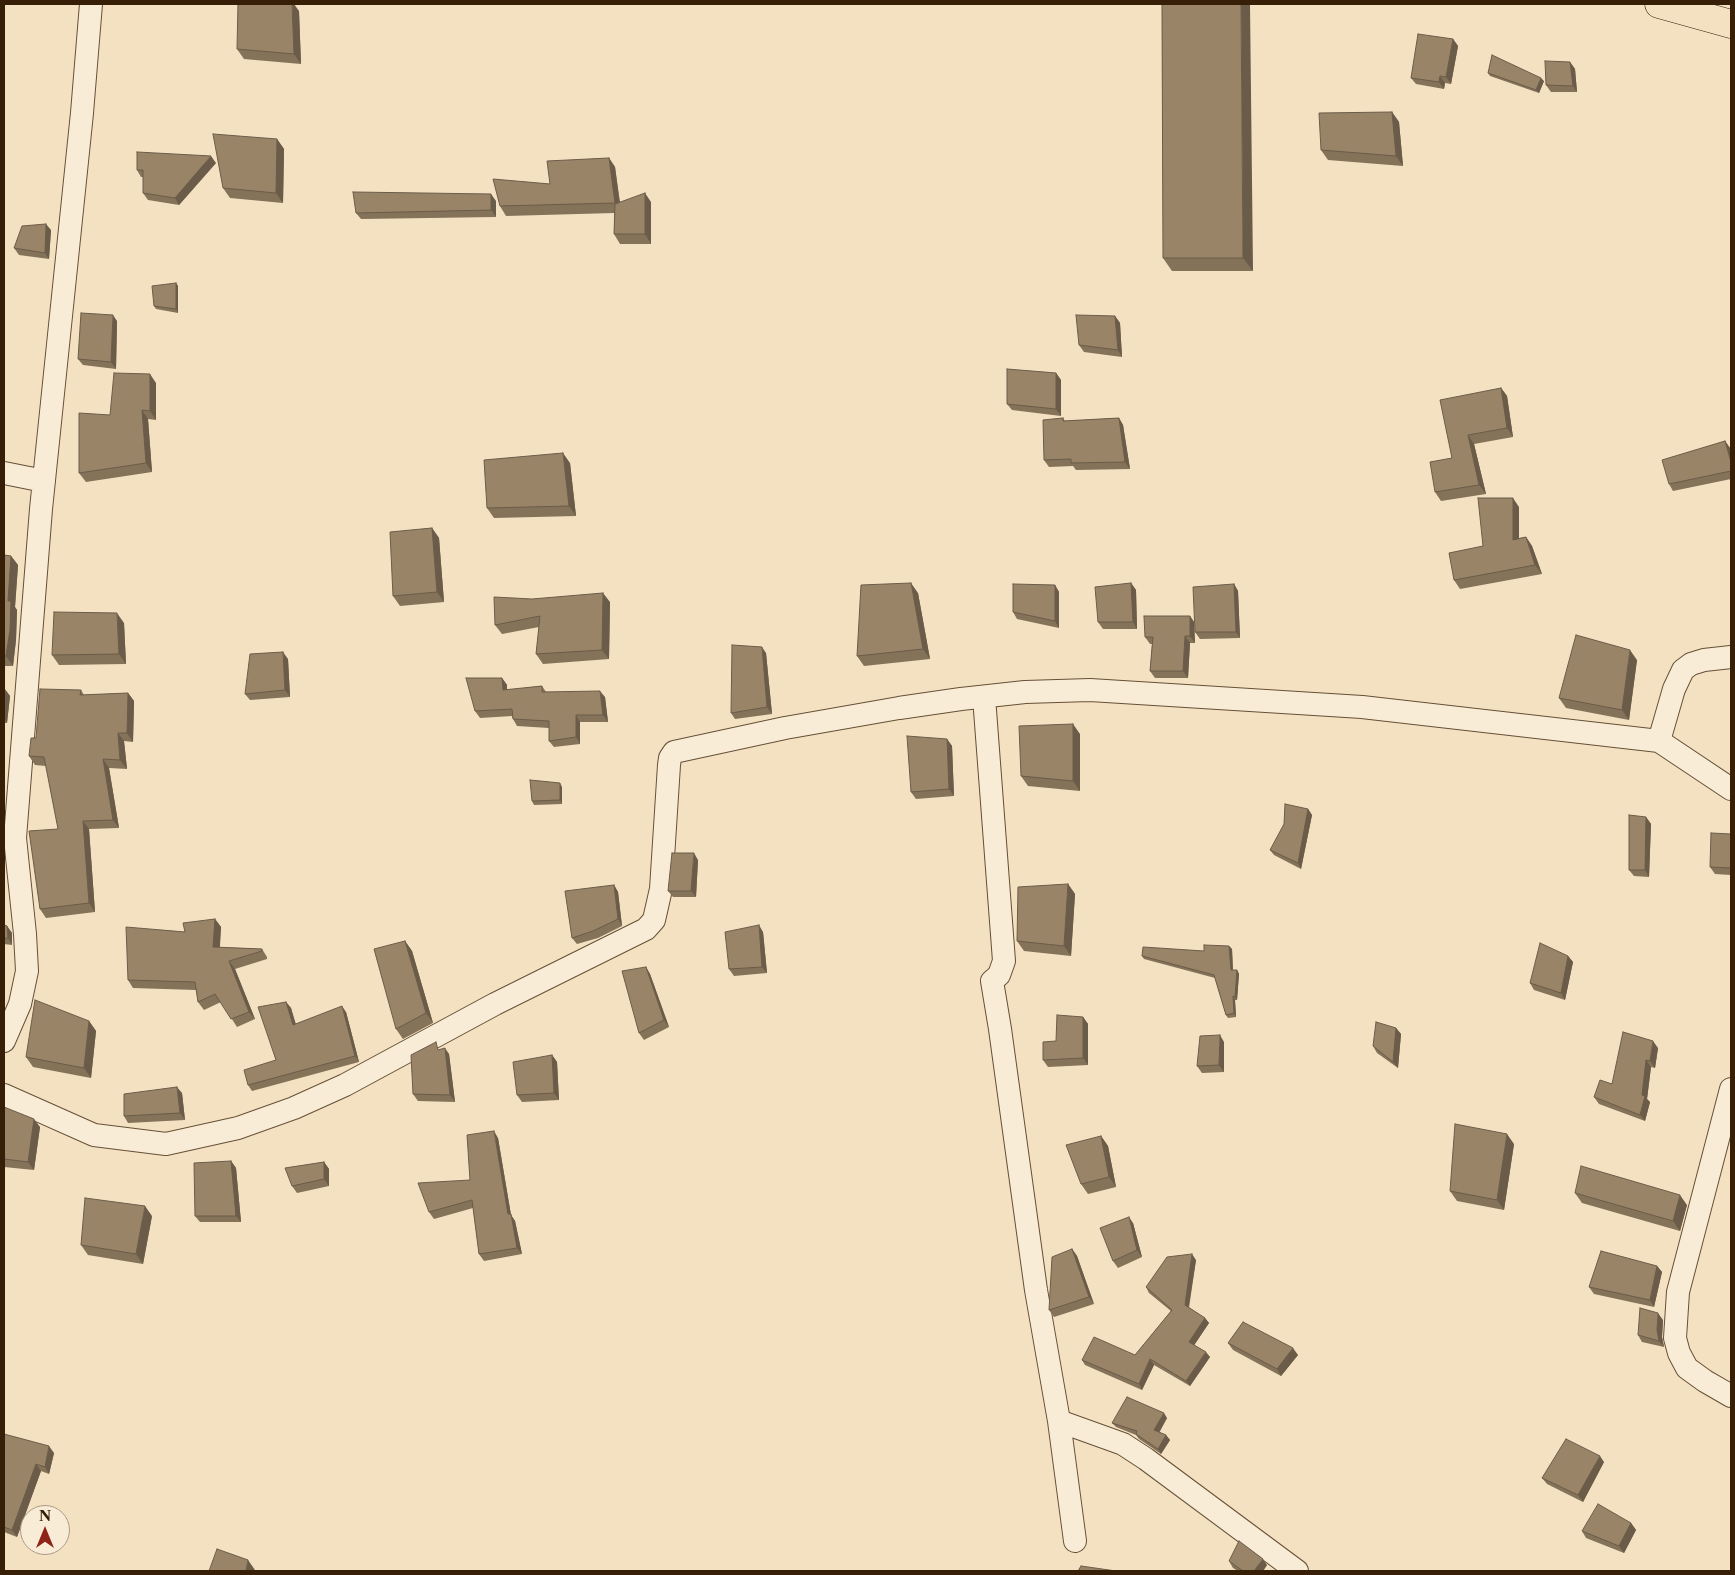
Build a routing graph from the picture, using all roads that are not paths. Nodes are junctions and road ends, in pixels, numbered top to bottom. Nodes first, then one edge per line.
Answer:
1 (91, 4) edge
2 (1659, 4) edge
3 (1731, 24) edge
4 (4, 474) edge
5 (44, 481) junction
6 (1731, 657) edge
7 (984, 697) junction
8 (1658, 741) junction
9 (1731, 789) edge
10 (4, 1041) edge
11 (1731, 1089) edge
12 (4, 1095) edge
13 (1731, 1396) edge
14 (1059, 1422) junction
15 (1075, 1541) dead end
16 (1297, 1571) edge

1 - 5 street
2 - 3 highway
4 - 5 street
5 - 10 street
6 - 8 street
7 - 8 street
7 - 12 street
7 - 14 street
8 - 9 street
11 - 13 street
14 - 15 street
14 - 16 street

